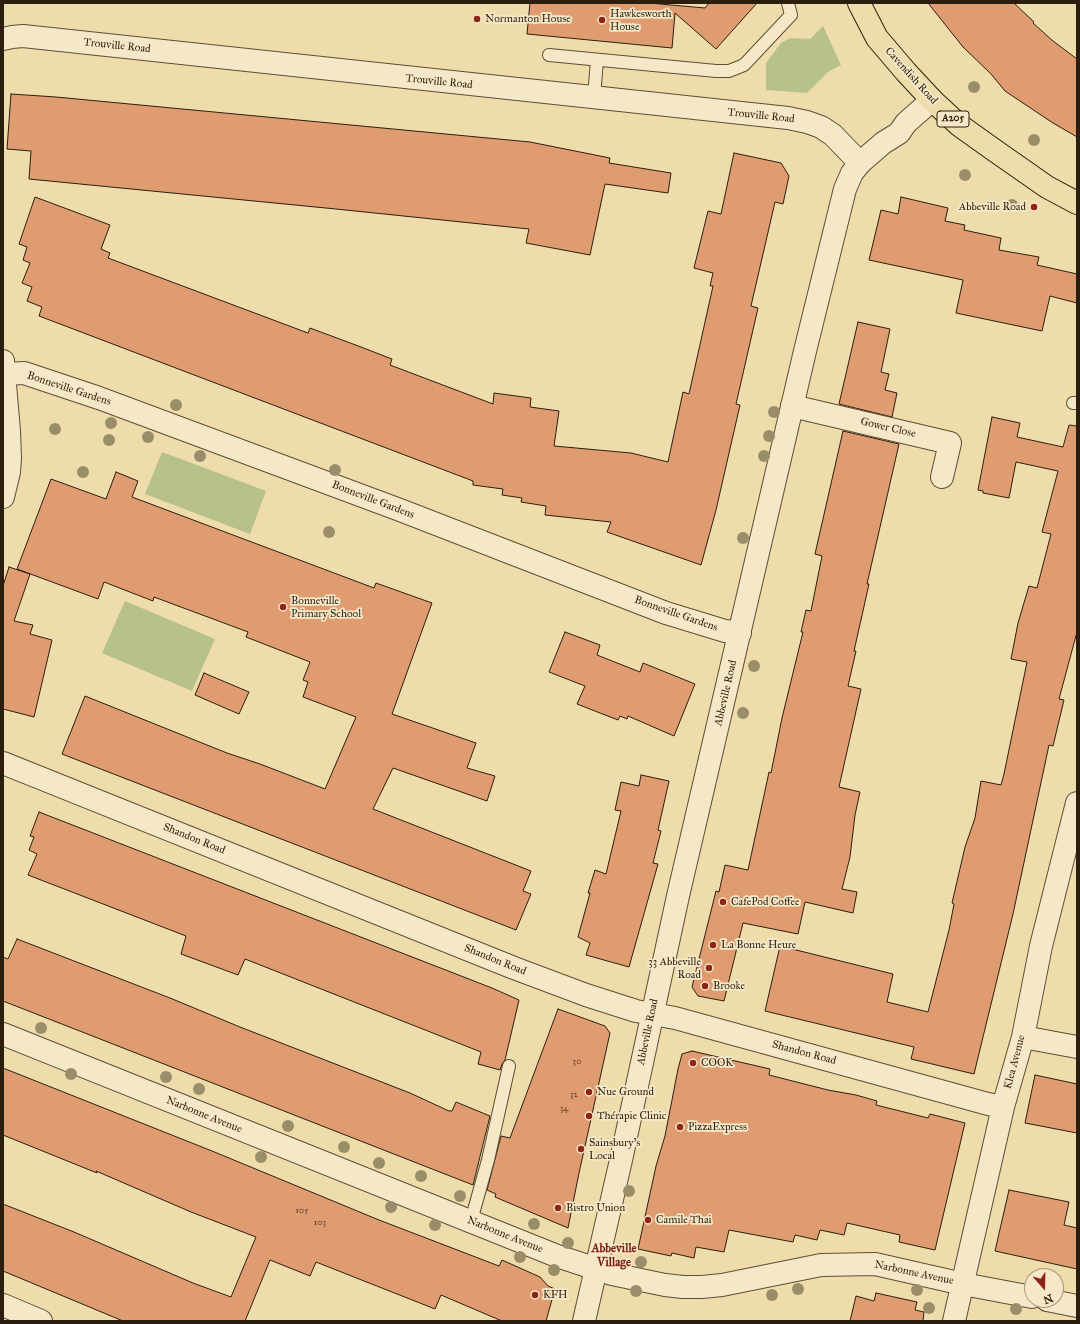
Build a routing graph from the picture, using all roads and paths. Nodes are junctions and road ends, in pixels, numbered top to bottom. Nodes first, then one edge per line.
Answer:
1 (788, 3) edge
2 (859, 3) edge
3 (3, 39) edge
4 (549, 55) dead end
5 (597, 60) junction
6 (594, 98) junction
7 (932, 100) junction
8 (860, 163) junction
9 (1077, 203) edge
10 (4, 379) edge
11 (792, 406) junction
12 (942, 477) dead end
13 (3, 497) edge
14 (740, 634) junction
15 (3, 763) edge
16 (1077, 802) edge
17 (652, 1015) junction
18 (3, 1034) edge
19 (1023, 1037) junction
20 (1077, 1047) edge
21 (509, 1066) dead end
22 (1003, 1107) junction
23 (471, 1221) junction
24 (597, 1269) junction
25 (963, 1284) junction
26 (1024, 1295) edge
27 (1064, 1303) edge
28 (3, 1305) edge
29 (1077, 1306) edge
30 (41, 1321) edge
31 (584, 1321) edge
32 (954, 1321) edge

1 - 5 lane
2 - 7 highway, Cavendish Road / A205
3 - 6 street, Trouville Road
4 - 5 lane
5 - 6 lane
6 - 8 street, Trouville Road
7 - 8 street, Abbeville Road
7 - 9 highway, Cavendish Road / A205
8 - 11 street, Abbeville Road
10 - 13 street
10 - 14 street, Bonneville Gardens
11 - 12 street, Gower Close
11 - 14 street, Abbeville Road
14 - 17 street, Abbeville Road
15 - 17 street, Shandon Road
16 - 19 street, Klea Avenue
17 - 22 street, Shandon Road
17 - 24 street, Abbeville Road
18 - 23 street, Narbonne Avenue
19 - 20 street
19 - 22 street, Klea Avenue
21 - 23 lane
22 - 25 street, Klea Avenue
23 - 24 street, Narbonne Avenue
24 - 25 street, Narbonne Avenue
24 - 31 street, Abbeville Road
25 - 26 street, Narbonne Avenue
25 - 32 street, Klea Avenue
27 - 29 street
28 - 30 street

